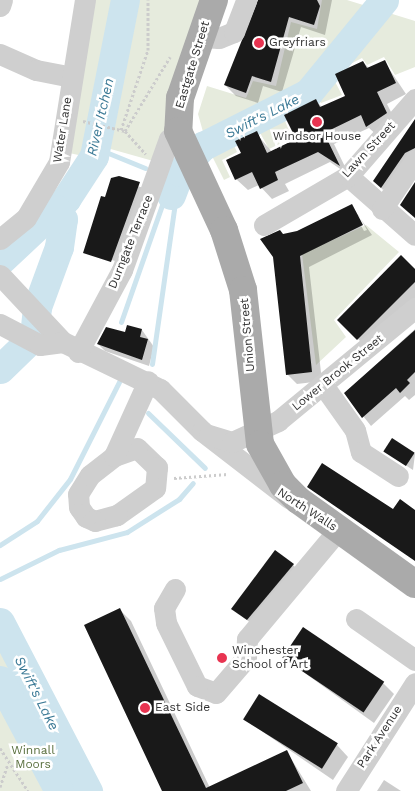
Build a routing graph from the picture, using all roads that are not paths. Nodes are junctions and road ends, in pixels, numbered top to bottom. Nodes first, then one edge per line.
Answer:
1 (2, 0) edge
2 (85, 0) edge
3 (214, 0) edge
4 (246, 0) edge
5 (0, 6) edge
6 (200, 37) junction
7 (0, 54) edge
8 (71, 77) junction
9 (415, 99) edge
10 (168, 150) junction
11 (415, 160) edge
12 (348, 176) junction
13 (382, 209) junction
14 (264, 225) dead end
15 (415, 235) edge
16 (0, 239) edge
17 (0, 275) edge
18 (415, 308) edge
19 (0, 324) edge
20 (71, 347) junction
21 (148, 381) junction
22 (323, 386) junction
23 (132, 418) junction
24 (267, 426) junction
25 (202, 431) junction
26 (145, 452) junction
27 (114, 456) junction
28 (398, 476) dead end
29 (305, 505) junction
30 (338, 530) junction
31 (415, 584) edge
32 (175, 589) dead end
33 (356, 619) dead end
34 (415, 660) edge
35 (415, 684) edge
36 (346, 791) edge

1 - 5 street
2 - 8 street, Water Lane
3 - 6 main road, Eastgate Street
4 - 6 street
6 - 10 main road, Eastgate Street
7 - 8 street
8 - 16 street, Water Lane
9 - 12 street, Lawn Street
10 - 20 street, Durngate Terrace
10 - 24 main road, Union Street
11 - 13 street
12 - 13 street
12 - 14 street, Lawn Street
13 - 15 street
17 - 20 street
18 - 22 street, Lower Brook Street
19 - 20 street
20 - 21 street, North Walls
21 - 23 street
21 - 25 street, North Walls
22 - 24 street, Lower Brook Street
22 - 28 street
23 - 26 street
23 - 27 street
24 - 25 street, North Walls
24 - 29 main road, Union Street
25 - 29 street, North Walls
26 - 27 street
26 - 27 street
29 - 30 main road, North Walls
30 - 31 main road, North Walls
30 - 32 street
33 - 34 street
35 - 36 street, Park Avenue

